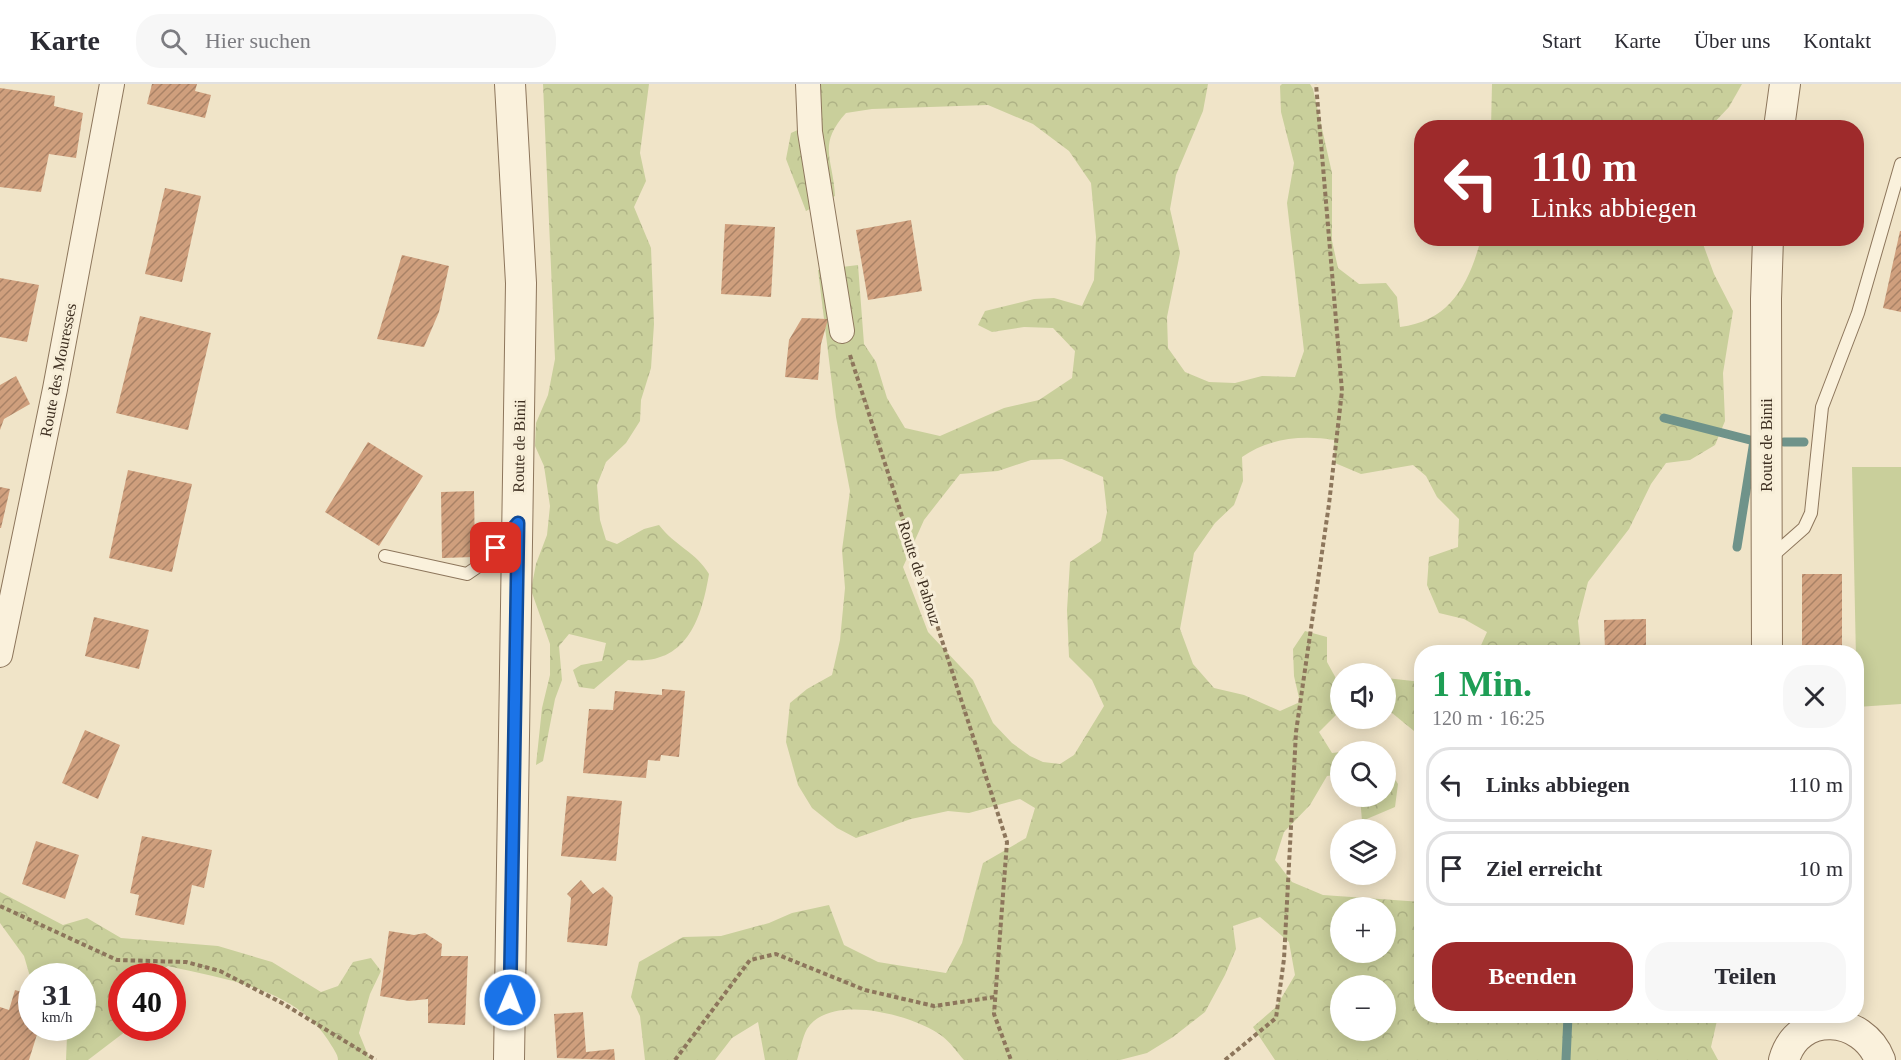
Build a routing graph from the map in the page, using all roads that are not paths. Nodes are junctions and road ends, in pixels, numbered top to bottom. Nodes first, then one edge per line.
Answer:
1 (112, 84) edge
2 (510, 84) edge
3 (808, 84) edge
4 (1785, 84) edge
5 (1780, 120) edge
6 (1901, 164) edge
7 (1768, 246) edge
8 (842, 331) road end
9 (518, 523) junction
10 (385, 556) dead end
11 (1766, 561) junction
12 (1767, 645) edge
13 (0, 655) edge
14 (1796, 1024) edge
15 (509, 1060) edge
16 (1784, 1060) edge
17 (1880, 1060) edge

1 - 13 street, Route des Mouresses
2 - 9 street, Route de Binii
3 - 8 street
4 - 5 street
6 - 11 lane
7 - 11 street, Route de Binii
9 - 10 lane
9 - 15 street, Route de Binii
11 - 12 street, Route de Binii
14 - 16 street
14 - 17 street

